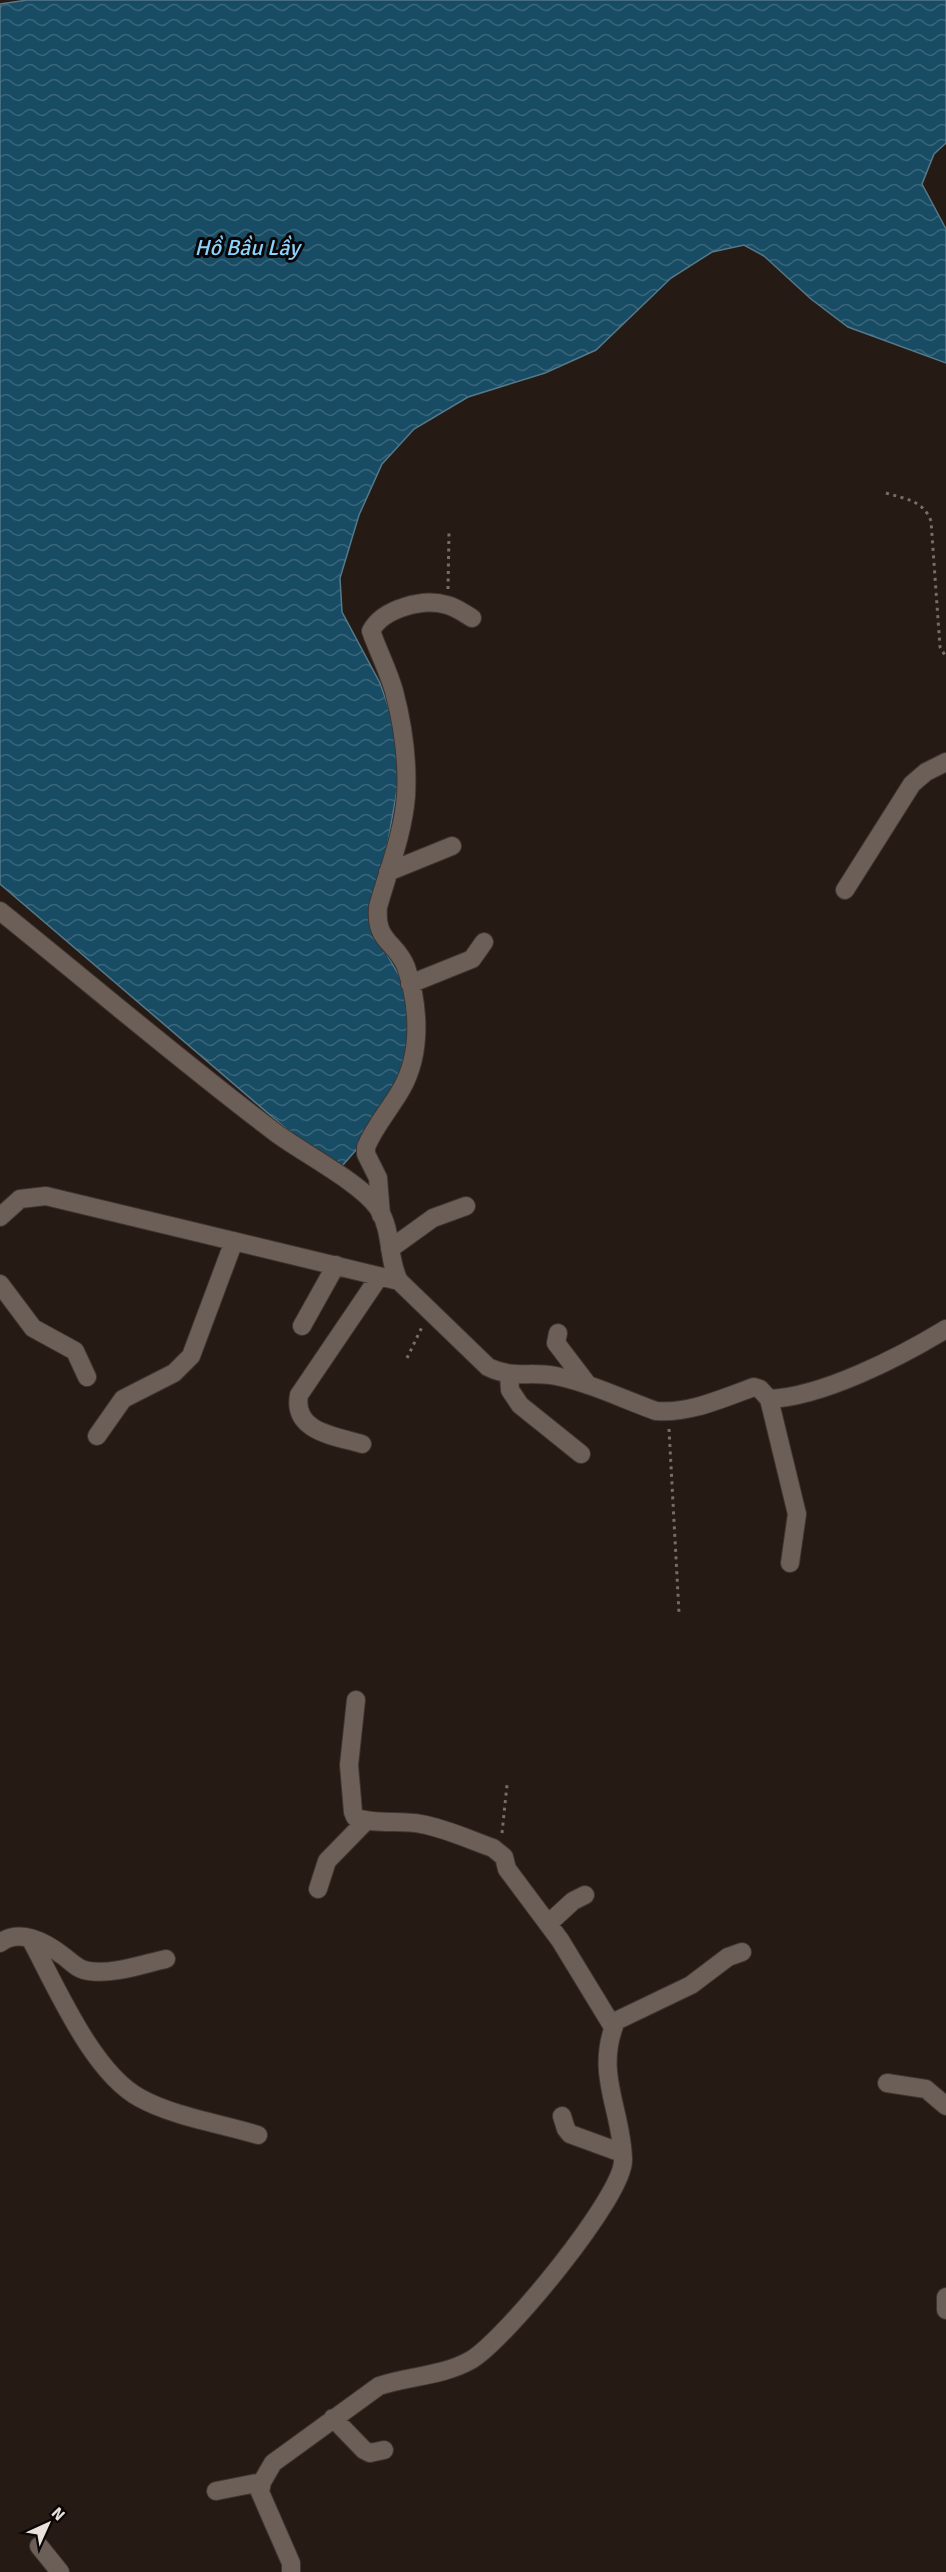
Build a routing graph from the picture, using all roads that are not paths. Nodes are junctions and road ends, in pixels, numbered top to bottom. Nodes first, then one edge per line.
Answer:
1 (472, 618) dead end
2 (946, 762) edge
3 (452, 846) dead end
4 (388, 872) junction
5 (845, 890) dead end
6 (0, 911) edge
7 (484, 942) dead end
8 (410, 984) junction
9 (466, 1206) dead end
10 (381, 1215) junction
11 (0, 1217) edge
12 (234, 1241) junction
13 (390, 1248) junction
14 (336, 1265) junction
15 (379, 1277) junction
16 (399, 1281) junction
17 (0, 1284) edge
18 (302, 1326) dead end
19 (946, 1329) edge
20 (558, 1333) dead end
21 (509, 1374) junction
22 (87, 1377) dead end
23 (588, 1385) junction
24 (769, 1399) junction
25 (97, 1436) dead end
26 (363, 1444) dead end
27 (581, 1454) dead end
28 (790, 1563) dead end
29 (356, 1700) dead end
30 (364, 1821) junction
31 (318, 1889) dead end
32 (585, 1895) dead end
33 (549, 1923) junction
34 (30, 1938) junction
35 (0, 1943) edge
36 (742, 1953) dead end
37 (166, 1959) dead end
38 (613, 2027) junction
39 (887, 2083) dead end
40 (946, 2106) edge
41 (562, 2116) dead end
42 (258, 2135) dead end
43 (622, 2152) junction
44 (946, 2296) edge
45 (946, 2310) edge
46 (333, 2418) junction
47 (384, 2450) dead end
48 (262, 2482) junction
49 (216, 2491) dead end
50 (39, 2546) dead end
51 (60, 2572) edge
52 (291, 2572) edge

1 - 4 street
2 - 5 street
3 - 4 street
4 - 8 street
6 - 10 street
7 - 8 street
8 - 10 street
9 - 13 street
10 - 13 street
11 - 12 street
12 - 14 street
12 - 25 street
13 - 16 street
14 - 15 street
14 - 18 street
15 - 16 street
15 - 26 street
16 - 21 street
17 - 22 street
19 - 24 street
20 - 23 street
21 - 23 street
21 - 27 street
23 - 24 street
24 - 28 street
29 - 30 street
30 - 31 street
30 - 33 street
32 - 33 street
33 - 38 street
34 - 35 street
34 - 37 street
34 - 42 street
36 - 38 street
38 - 43 street
39 - 40 street
41 - 43 street
43 - 46 street
44 - 45 street
46 - 47 street
46 - 48 street
48 - 49 street
48 - 52 street
50 - 51 street

